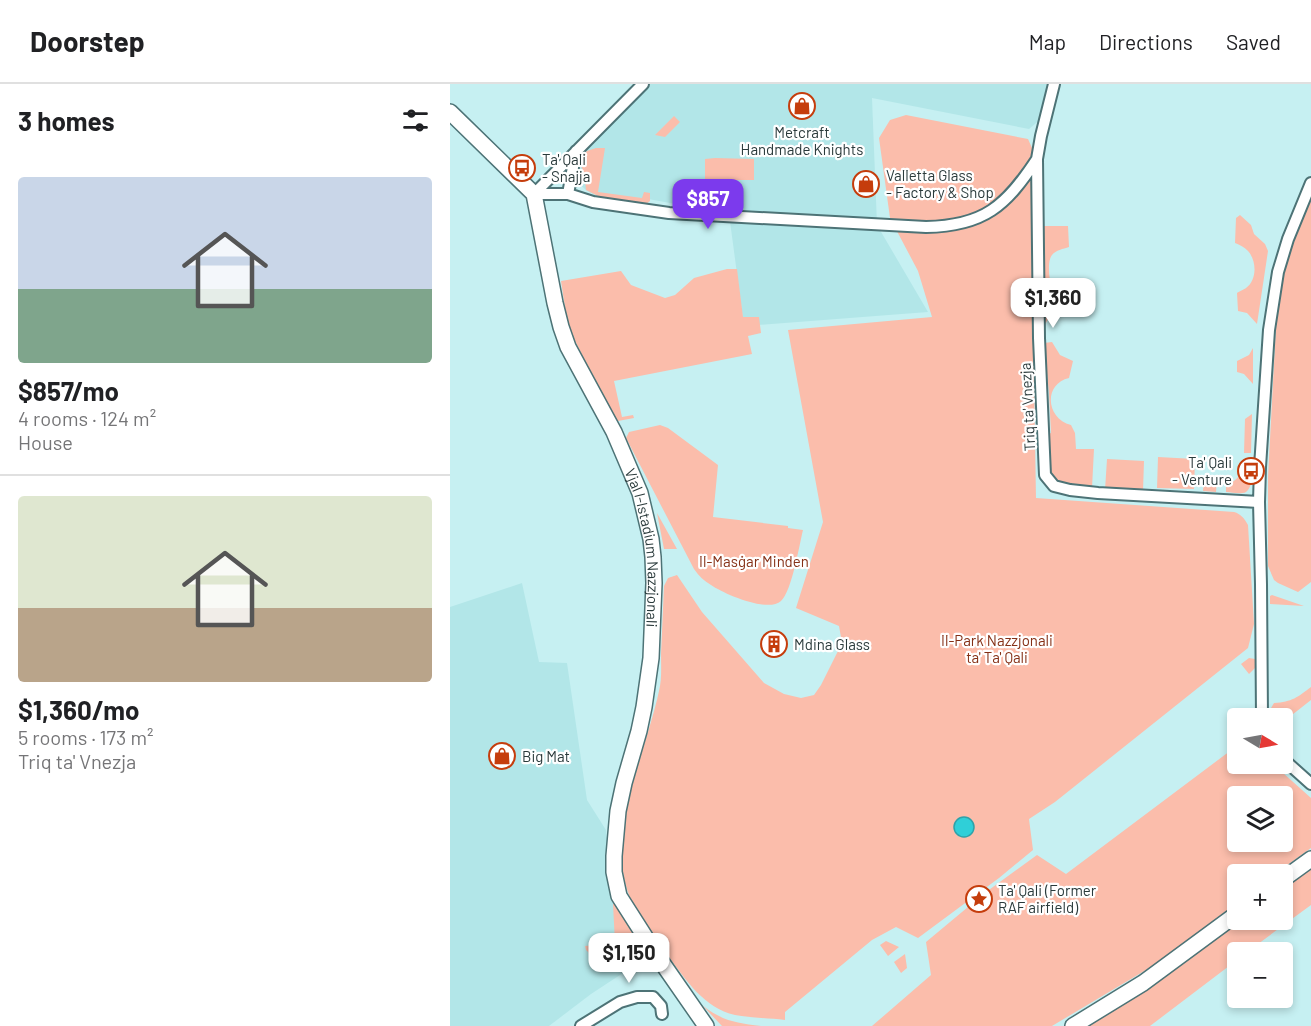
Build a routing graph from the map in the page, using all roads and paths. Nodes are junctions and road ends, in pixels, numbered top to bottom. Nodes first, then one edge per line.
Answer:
1 (643, 84) edge
2 (1054, 84) edge
3 (450, 112) edge
4 (576, 151) junction
5 (1037, 159) junction
6 (1311, 183) edge
7 (534, 194) junction
8 (568, 194) junction
9 (1259, 502) junction
10 (1262, 708) edge
11 (1293, 768) edge
12 (1311, 784) edge
13 (1311, 859) edge
14 (1293, 872) edge
15 (1227, 921) edge
16 (696, 1010) junction
17 (662, 1014) dead end
18 (581, 1026) edge
19 (706, 1026) edge
20 (716, 1026) edge
21 (1073, 1026) edge

1 - 4 street
2 - 5 street, Triq ta' Vnezja
3 - 7 main road
4 - 7 street
4 - 8 street
5 - 8 street
5 - 9 street, Triq ta' Vnezja
6 - 9 street
7 - 8 street
7 - 16 main road, Vjal l-Istadium Nazzjonali
9 - 10 street
11 - 12 street
13 - 14 main road
15 - 21 main road
16 - 19 main road
16 - 20 main road
17 - 18 street

